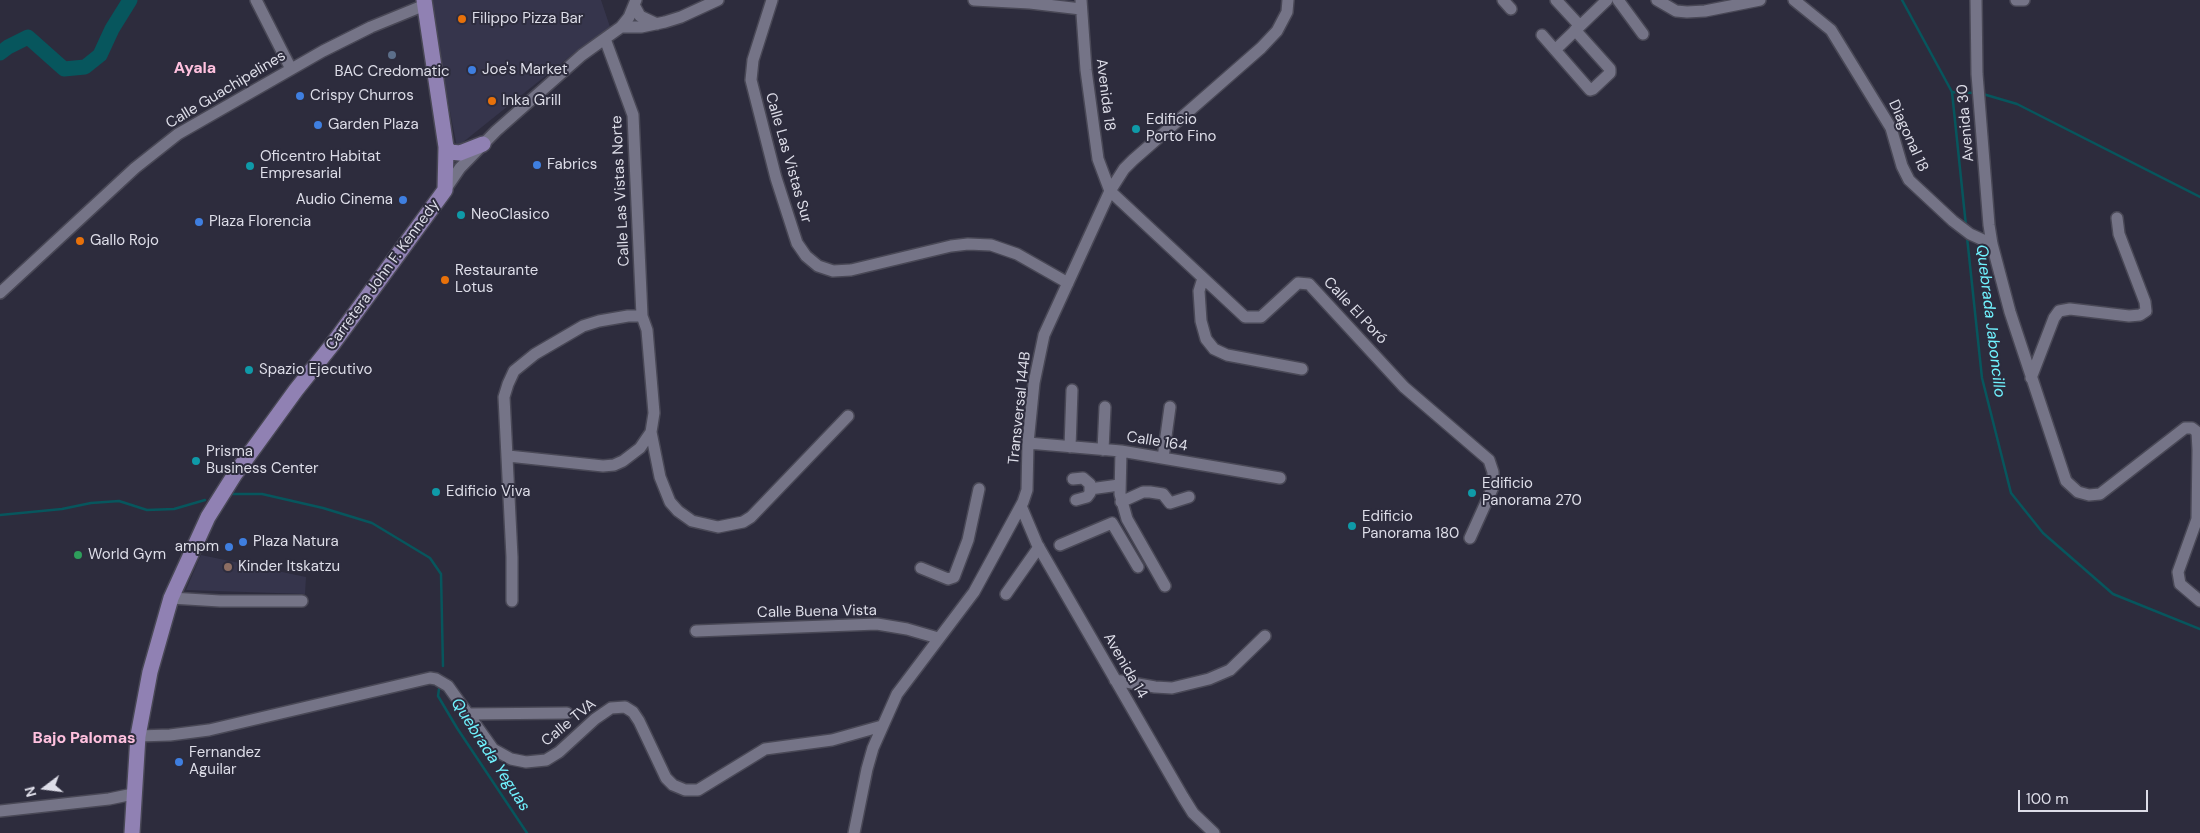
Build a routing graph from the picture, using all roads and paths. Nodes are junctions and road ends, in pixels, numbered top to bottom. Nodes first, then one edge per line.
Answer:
1 (256, 0) edge
2 (718, 0) edge
3 (772, 0) edge
4 (974, 0) edge
5 (1288, 0) edge
6 (1556, 0) edge
7 (1607, 0) edge
8 (1618, 0) edge
9 (1657, 0) edge
10 (1760, 0) edge
11 (1794, 0) edge
12 (1976, 0) edge
13 (2016, 0) edge
14 (2024, 0) edge
15 (635, 2) edge
16 (424, 3) edge
17 (1081, 4) edge
18 (657, 24) junction
19 (621, 26) junction
20 (1578, 28) junction
21 (1643, 34) dead end
22 (1542, 35) dead end
23 (604, 39) junction
24 (1556, 50) junction
25 (291, 69) junction
26 (483, 144) junction
27 (446, 147) junction
28 (445, 190) junction
29 (1110, 191) junction
30 (2117, 218) dead end
31 (1992, 244) junction
32 (1203, 278) junction
33 (1068, 283) junction
34 (0, 293) edge
35 (642, 316) junction
36 (1302, 368) dead end
37 (2031, 378) junction
38 (1072, 390) dead end
39 (1170, 407) dead end
40 (1105, 408) dead end
41 (848, 416) dead end
42 (651, 432) junction
43 (1028, 442) junction
44 (1070, 447) junction
45 (1103, 450) junction
46 (1121, 451) junction
47 (508, 456) junction
48 (1163, 458) junction
49 (1280, 478) dead end
50 (1073, 479) dead end
51 (1119, 485) junction
52 (979, 489) dead end
53 (1090, 489) junction
54 (1189, 498) dead end
55 (1076, 500) dead end
56 (1122, 502) junction
57 (1021, 506) junction
58 (1470, 538) dead end
59 (1060, 544) dead end
60 (1038, 547) junction
61 (1146, 554) junction
62 (920, 568) dead end
63 (1165, 586) dead end
64 (1006, 594) dead end
65 (171, 598) junction
66 (302, 601) dead end
67 (512, 601) dead end
68 (2200, 601) edge
69 (696, 631) dead end
70 (1265, 636) dead end
71 (938, 638) junction
72 (1115, 680) junction
73 (567, 713) dead end
74 (468, 714) junction
75 (882, 726) junction
76 (138, 736) junction
77 (133, 794) junction
78 (0, 811) edge
79 (132, 833) edge
80 (854, 833) edge
81 (1214, 833) edge

1 - 25 street
2 - 18 street
3 - 33 street, Calle Las Vistas Sur
4 - 17 street
5 - 29 street, Transversal 144B
6 - 20 street
7 - 20 street
8 - 21 street
9 - 10 street
11 - 31 street, Diagonal 18
12 - 31 street, Avenida 30
13 - 14 street
15 - 18 street
15 - 19 street
16 - 25 street, Calle Guachipelines
16 - 27 main road, Carretera John F. Kennedy
17 - 29 street, Avenida 18
18 - 19 street
19 - 23 street
20 - 24 street
20 - 24 street
22 - 24 street
23 - 26 street
23 - 35 street, Calle Las Vistas Norte
25 - 34 street, Calle Guachipelines
26 - 27 main road
26 - 28 street
27 - 28 main road, Carretera John F. Kennedy
28 - 65 main road, Carretera John F. Kennedy
29 - 32 street, Calle El Poró
29 - 33 street, Transversal 144B
30 - 37 street
31 - 37 street, Avenida 30
32 - 36 street
32 - 58 street, Calle El Poró
33 - 43 street, Transversal 144B
35 - 42 street, Calle Las Vistas Norte
35 - 47 street
37 - 68 street, Avenida 30
38 - 44 street
39 - 48 street
40 - 45 street
41 - 42 street
42 - 47 street
43 - 44 street, Calle 164
43 - 57 street, Transversal 144B
44 - 45 street, Calle 164
45 - 46 street, Calle 164
46 - 48 street, Calle 164
46 - 51 street
47 - 67 street
48 - 49 street, Calle 164
50 - 53 street
51 - 53 street
51 - 56 street
52 - 62 street
53 - 55 street
54 - 56 street
56 - 61 street
57 - 60 street, Avenida 14
57 - 71 street, Transversal 144B
59 - 61 street
60 - 64 street
60 - 72 street, Avenida 14
61 - 63 street
65 - 66 street
65 - 76 main road, Carretera John F. Kennedy
69 - 71 street, Calle Buena Vista
70 - 72 street
71 - 75 street, Transversal 144B
72 - 81 street, Avenida 14
73 - 74 street
74 - 75 street, Calle TVA
74 - 76 street, Calle TVA
75 - 80 street, Transversal 144B
76 - 77 main road, Carretera John F. Kennedy
77 - 78 street
77 - 79 main road, Carretera John F. Kennedy

